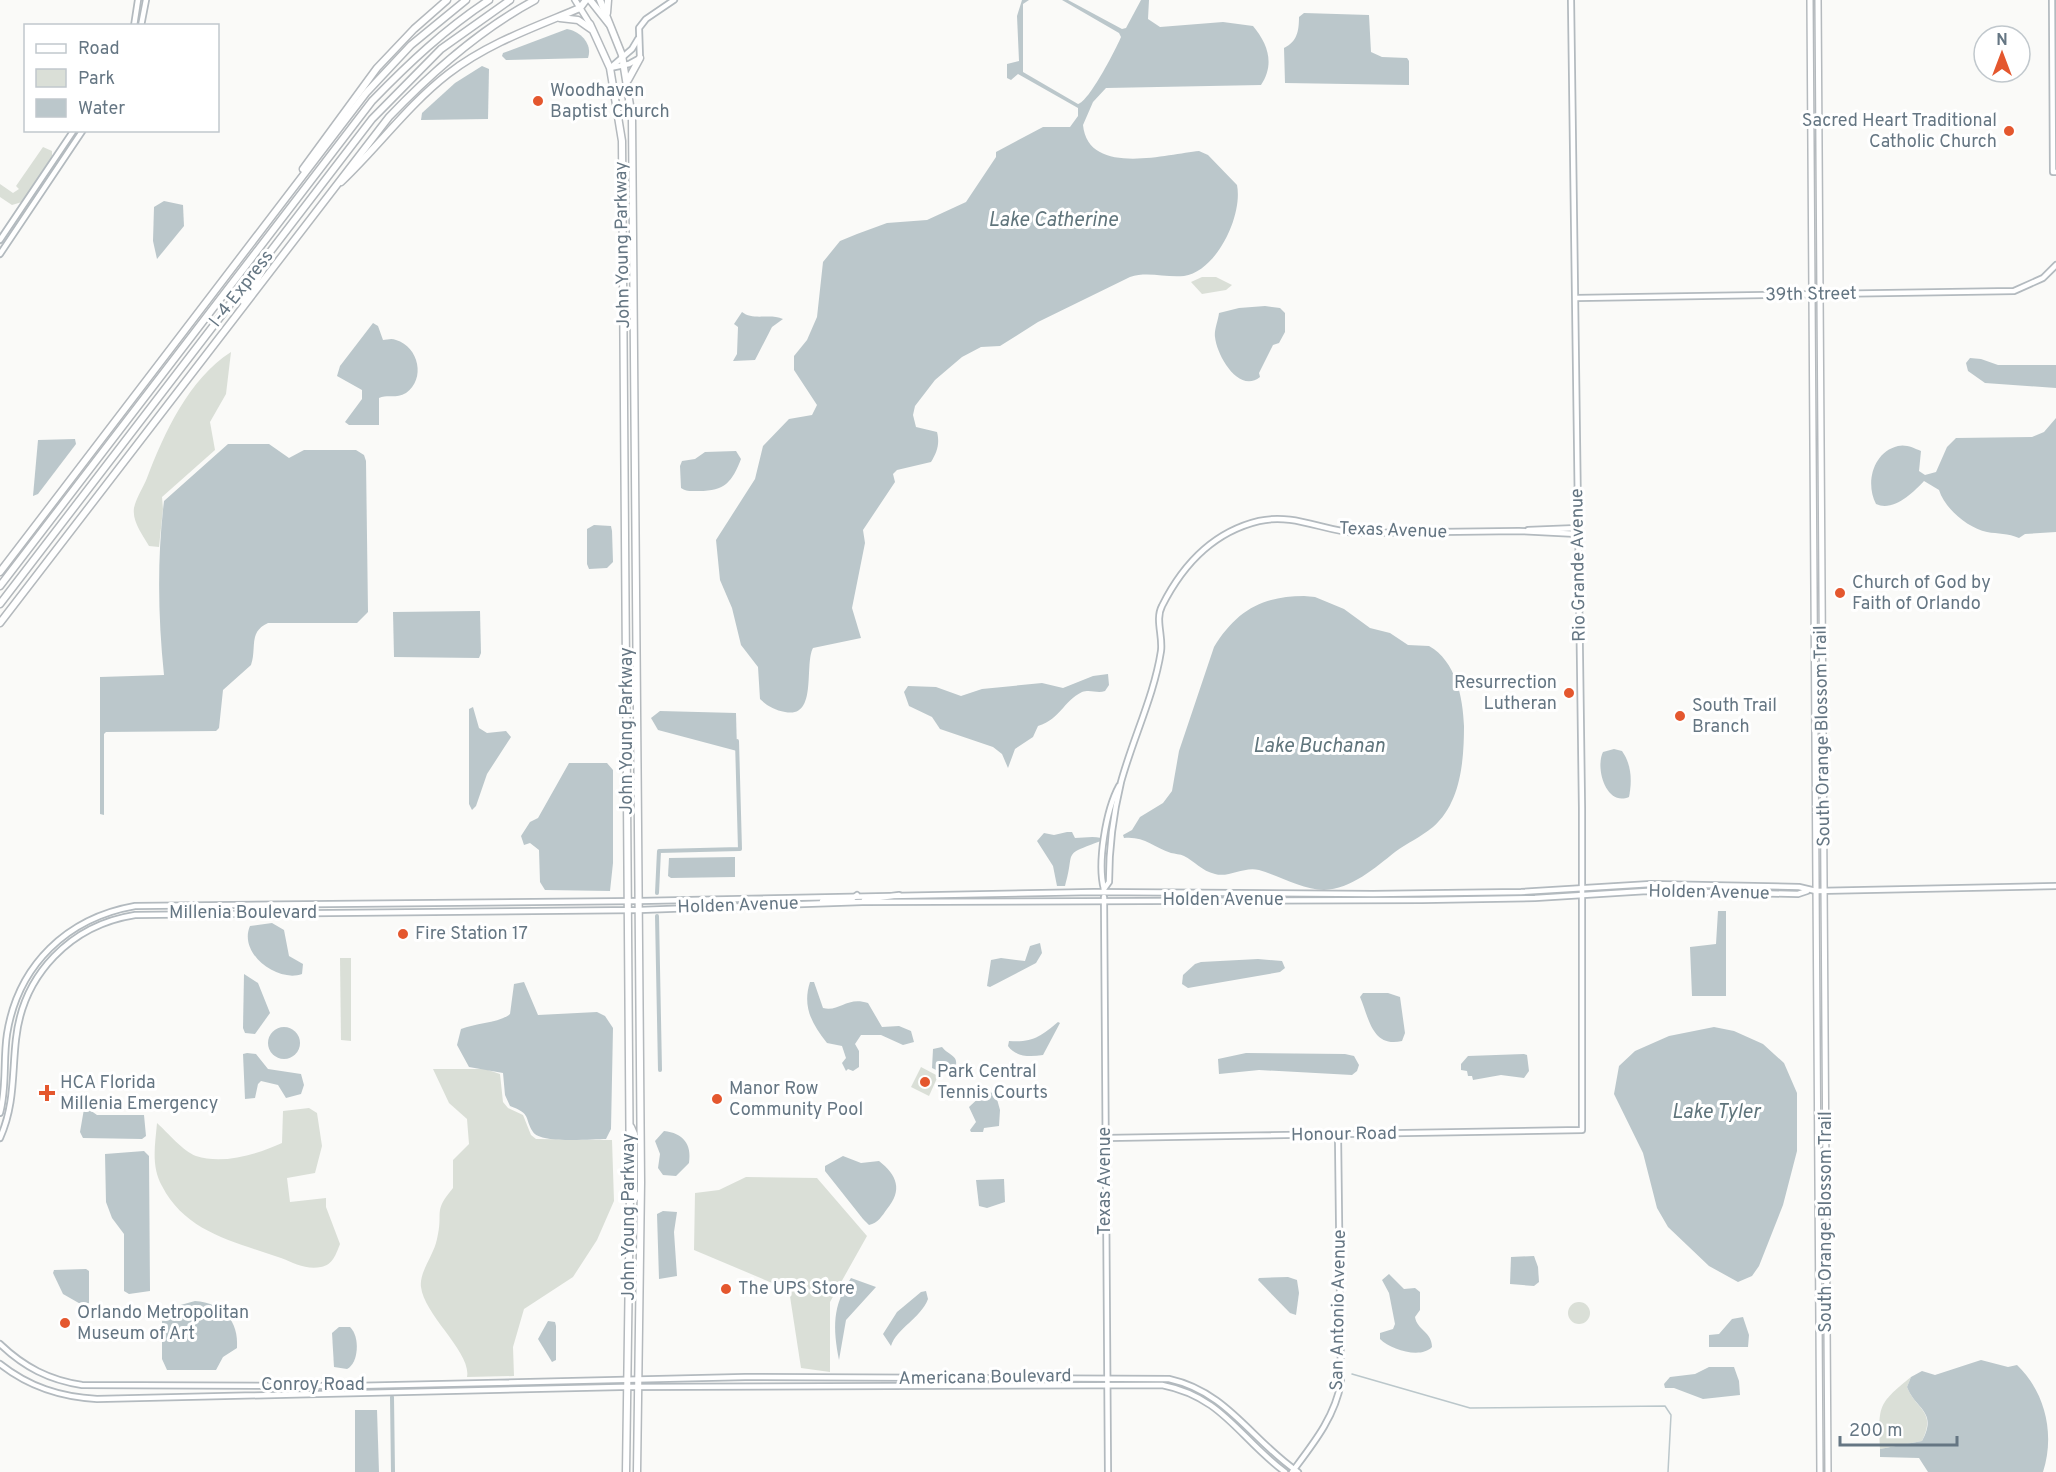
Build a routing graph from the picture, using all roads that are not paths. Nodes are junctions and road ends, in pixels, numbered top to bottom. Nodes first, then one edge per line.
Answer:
1 (138, 0) edge
2 (146, 0) edge
3 (447, 0) edge
4 (466, 0) edge
5 (489, 0) edge
6 (510, 0) edge
7 (535, 0) edge
8 (575, 0) edge
9 (588, 0) edge
10 (600, 0) edge
11 (608, 0) edge
12 (674, 0) edge
13 (1572, 0) edge
14 (1810, 0) edge
15 (1818, 0) edge
16 (2052, 0) edge
17 (580, 8) junction
18 (607, 14) junction
19 (554, 18) junction
20 (134, 24) edge
21 (141, 24) edge
22 (590, 24) joint
23 (615, 32) junction
24 (596, 34) junction
25 (638, 39) junction
26 (622, 55) junction
27 (1810, 57) junction
28 (1818, 57) junction
29 (640, 58) junction
30 (625, 65) junction
31 (610, 68) junction
32 (628, 81) junction
33 (1819, 106) junction
34 (73, 132) edge
35 (82, 132) edge
36 (2055, 172) edge
37 (623, 189) junction
38 (330, 193) junction
39 (633, 207) junction
40 (268, 222) junction
41 (282, 236) junction
42 (0, 240) edge
43 (0, 254) edge
44 (2056, 265) edge
45 (1813, 295) junction
46 (1821, 295) junction
47 (1576, 298) junction
48 (624, 309) junction
49 (237, 316) junction
50 (634, 335) junction
51 (1813, 414) junction
52 (1821, 426) junction
53 (1578, 531) junction
54 (0, 572) edge
55 (0, 586) edge
56 (0, 604) edge
57 (0, 623) edge
58 (1814, 632) junction
59 (1822, 646) junction
60 (1814, 652) junction
61 (627, 670) junction
62 (1822, 675) junction
63 (637, 697) junction
64 (1715, 885) junction
65 (2056, 886) edge
66 (1582, 889) junction
67 (1104, 891) junction
68 (1678, 891) junction
69 (1807, 891) junction
70 (1816, 891) junction
71 (1824, 891) junction
72 (1456, 893) junction
73 (902, 894) junction
74 (1373, 894) junction
75 (857, 895) junction
76 (1582, 895) junction
77 (1104, 900) junction
78 (1456, 900) junction
79 (628, 901) junction
80 (639, 901) junction
81 (1335, 901) junction
82 (820, 902) junction
83 (862, 902) junction
84 (628, 910) junction
85 (639, 910) junction
86 (1817, 1105) junction
87 (0, 1113) edge
88 (629, 1121) junction
89 (1826, 1121) junction
90 (1582, 1130) joint
91 (1818, 1130) junction
92 (1338, 1135) junction
93 (0, 1138) edge
94 (1106, 1138) junction
95 (1826, 1147) junction
96 (630, 1194) junction
97 (640, 1198) junction
98 (640, 1217) junction
99 (1819, 1280) junction
100 (1827, 1295) junction
101 (0, 1344) edge
102 (1820, 1362) junction
103 (0, 1364) edge
104 (745, 1377) junction
105 (790, 1377) junction
106 (1107, 1377) junction
107 (1827, 1377) junction
108 (628, 1378) junction
109 (638, 1378) junction
110 (1107, 1384) junction
111 (790, 1386) junction
112 (628, 1387) junction
113 (638, 1387) junction
114 (732, 1387) junction
115 (1215, 1398) junction
116 (1210, 1404) junction
117 (1295, 1471) edge
118 (626, 1472) edge
119 (637, 1472) edge
120 (1108, 1472) edge
121 (1285, 1472) edge
122 (1820, 1472) edge
123 (1828, 1472) edge

1 - 20 street
2 - 21 street
3 - 40 highway
4 - 40 highway
5 - 55 highway, I-4 Express
6 - 41 highway, I-4 Express
7 - 38 highway
8 - 17 main road, John Young Parkway
9 - 17 highway
9 - 23 highway
10 - 18 highway, John Young Parkway
11 - 18 highway
12 - 25 street
13 - 47 street, Rio Grande Avenue
14 - 27 main road, South Orange Blossom Trail
14 - 28 main road
15 - 28 main road, South Orange Blossom Trail
16 - 36 street
17 - 19 highway
17 - 22 main road, John Young Parkway
18 - 23 highway, John Young Parkway
19 - 24 highway
19 - 38 highway
22 - 24 highway, John Young Parkway
23 - 26 highway, John Young Parkway
24 - 31 highway, John Young Parkway
25 - 26 street
25 - 29 street
26 - 30 highway, John Young Parkway
26 - 31 street
27 - 33 main road
27 - 45 main road, South Orange Blossom Trail
28 - 33 main road, South Orange Blossom Trail
29 - 30 street
29 - 32 highway
30 - 31 street
30 - 32 highway, John Young Parkway
31 - 37 highway, John Young Parkway
32 - 39 highway, John Young Parkway
33 - 46 main road, South Orange Blossom Trail
34 - 42 street
35 - 43 street
37 - 39 highway
37 - 48 highway, John Young Parkway
38 - 49 highway
39 - 50 highway, John Young Parkway
40 - 54 highway
41 - 49 highway
41 - 56 highway, I-4 Express
44 - 46 street, 39th Street
45 - 46 street, 39th Street
45 - 47 street, 39th Street
45 - 51 main road, South Orange Blossom Trail
46 - 52 main road, South Orange Blossom Trail
47 - 53 street, Rio Grande Avenue
48 - 50 highway
48 - 61 highway, John Young Parkway
49 - 57 highway
50 - 63 highway, John Young Parkway
51 - 52 main road
51 - 58 main road, South Orange Blossom Trail
52 - 59 main road, South Orange Blossom Trail
53 - 66 street, Rio Grande Avenue
53 - 67 street, Texas Avenue
58 - 59 main road
58 - 60 main road, South Orange Blossom Trail
59 - 62 main road, South Orange Blossom Trail
60 - 62 main road
60 - 70 main road, South Orange Blossom Trail
61 - 63 highway
61 - 79 highway, John Young Parkway
62 - 71 main road, South Orange Blossom Trail
63 - 80 highway, John Young Parkway
64 - 66 street, Holden Avenue
64 - 68 street
64 - 69 street, Holden Avenue
65 - 71 street, Holden Avenue
66 - 72 street, Holden Avenue
66 - 76 street, Rio Grande Avenue
67 - 73 street, Holden Avenue
67 - 74 street, Holden Avenue
67 - 77 street, Texas Avenue
68 - 69 street, Holden Avenue
68 - 76 street, Holden Avenue
69 - 70 street, Holden Avenue
70 - 71 street, Holden Avenue
70 - 86 main road, South Orange Blossom Trail
71 - 89 main road, South Orange Blossom Trail
72 - 74 street, Holden Avenue
72 - 78 street
73 - 75 street, Holden Avenue
73 - 83 street
74 - 81 street
75 - 80 street, Holden Avenue
75 - 82 street
76 - 78 street, Holden Avenue
76 - 90 street, Rio Grande Avenue
77 - 81 street, Holden Avenue
77 - 83 street, Holden Avenue
77 - 94 street, Texas Avenue
78 - 81 street, Holden Avenue
79 - 80 street, Millenia Boulevard
79 - 84 highway, John Young Parkway
79 - 87 street, Millenia Boulevard
80 - 85 highway, John Young Parkway
82 - 83 street, Holden Avenue
82 - 85 street, Holden Avenue
84 - 85 street, Millenia Boulevard
84 - 88 highway, John Young Parkway
84 - 93 street, Millenia Boulevard
85 - 97 highway, John Young Parkway
86 - 89 main road
86 - 91 main road, South Orange Blossom Trail
88 - 96 highway, John Young Parkway
88 - 97 highway
89 - 95 main road, South Orange Blossom Trail
90 - 92 street, Honour Road
91 - 95 main road
91 - 99 main road, South Orange Blossom Trail
92 - 94 street, Honour Road
92 - 117 street, San Antonio Avenue
94 - 106 street, Texas Avenue
95 - 100 main road, South Orange Blossom Trail
96 - 98 highway
96 - 108 highway, John Young Parkway
97 - 98 highway, John Young Parkway
98 - 109 highway, John Young Parkway
99 - 100 main road
99 - 102 main road, South Orange Blossom Trail
100 - 107 main road, South Orange Blossom Trail
101 - 108 street, Conroy Road
102 - 107 main road
102 - 122 main road, South Orange Blossom Trail
103 - 112 street, Conroy Road
104 - 105 street, Americana Boulevard
104 - 109 street, Americana Boulevard
104 - 114 street
105 - 106 street, Americana Boulevard
105 - 111 street
106 - 110 street, Texas Avenue
106 - 115 street, Americana Boulevard
107 - 123 main road, South Orange Blossom Trail
108 - 109 street, Conroy Road
108 - 112 highway, John Young Parkway
109 - 113 highway, John Young Parkway
110 - 111 street, Americana Boulevard
110 - 116 street, Americana Boulevard
110 - 120 street, Texas Avenue
111 - 114 street, Americana Boulevard
112 - 113 street, Conroy Road
112 - 118 highway, John Young Parkway
113 - 114 street, Americana Boulevard
113 - 119 highway, John Young Parkway
115 - 116 street
115 - 117 street, Americana Boulevard
116 - 121 street, Americana Boulevard

